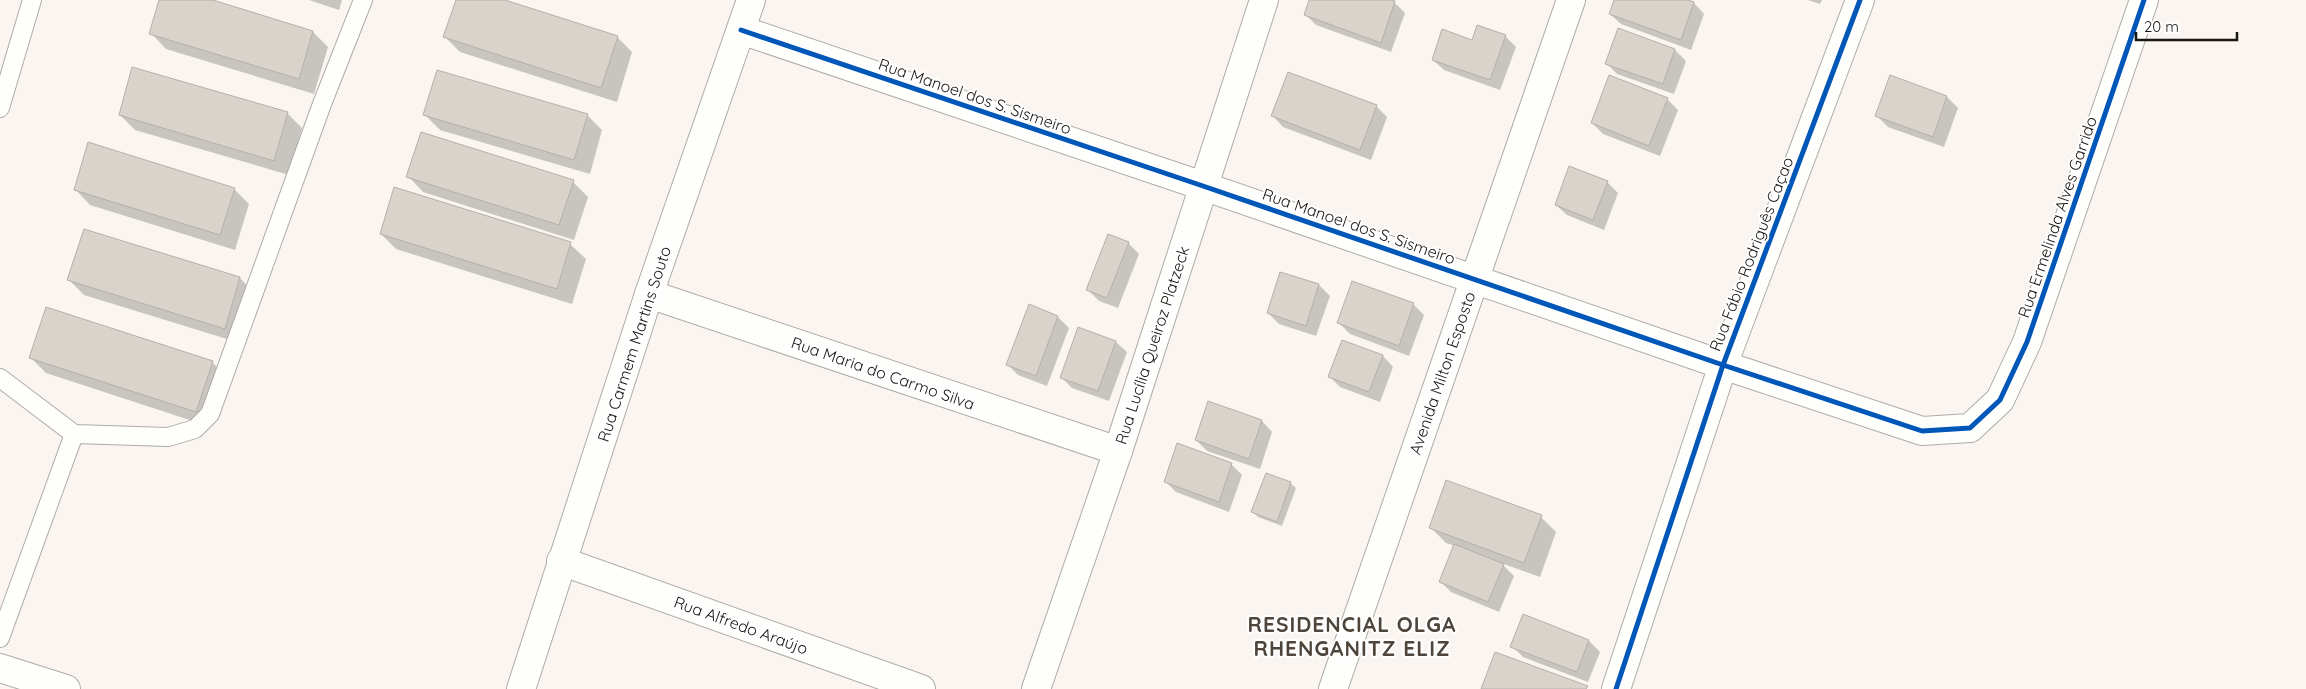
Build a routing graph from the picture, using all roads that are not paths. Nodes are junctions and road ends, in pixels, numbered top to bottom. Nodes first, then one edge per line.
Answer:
1 (32, 0) edge
2 (363, 0) edge
3 (751, 0) edge
4 (1264, 0) edge
5 (1571, 0) edge
6 (1860, 0) edge
7 (2144, 0) edge
8 (742, 30) junction
9 (0, 108) edge
10 (1203, 186) junction
11 (1474, 279) junction
12 (649, 294) junction
13 (1722, 365) junction
14 (0, 378) edge
15 (1970, 428) joint
16 (74, 434) junction
17 (1118, 451) junction
18 (561, 561) junction
19 (0, 638) edge
20 (0, 668) edge
21 (66, 689) edge
22 (520, 689) edge
23 (920, 689) edge
24 (1036, 689) edge
25 (1333, 689) edge
26 (1616, 689) edge

1 - 9 lane
2 - 16 lane
3 - 8 street, Rua Carmem Martins Souto
4 - 10 street, Rua Lucília Queiroz Platzeck
5 - 11 street, Avenida Milton Esposto
6 - 13 street, Rua Fábio Rodriguês Caçao
7 - 15 street, Rua Ermelinda Alves Garrido
8 - 10 street, Rua Manoel dos S. Sismeiro
8 - 12 street, Rua Carmem Martins Souto
10 - 11 street, Rua Manoel dos S. Sismeiro
10 - 17 street, Rua Lucília Queiroz Platzeck
11 - 13 street, Rua Manoel dos S. Sismeiro
11 - 25 street, Avenida Milton Esposto
12 - 17 street, Rua Maria do Carmo Silva
12 - 18 street, Rua Carmem Martins Souto
13 - 15 street, Rua Manoel dos S. Sismeiro
13 - 26 street, Rua Fábio Rodriguês Caçao
14 - 16 lane
16 - 19 lane
17 - 24 street, Rua Lucília Queiroz Platzeck
18 - 22 street, Rua Carmem Martins Souto
18 - 23 street, Rua Alfredo Araújo
20 - 21 street

